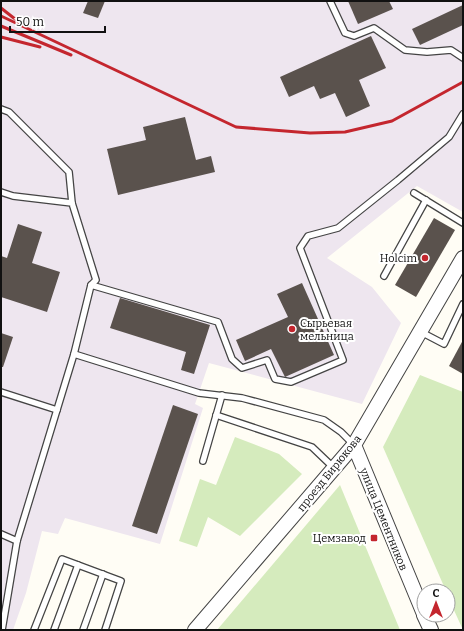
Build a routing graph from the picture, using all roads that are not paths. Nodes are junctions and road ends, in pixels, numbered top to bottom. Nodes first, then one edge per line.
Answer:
1 (330, 1) edge
2 (463, 58) edge
3 (1, 109) edge
4 (463, 114) edge
5 (1, 192) edge
6 (414, 193) dead end
7 (426, 200) junction
8 (72, 203) junction
9 (463, 223) edge
10 (462, 261) edge
11 (384, 276) dead end
12 (91, 285) junction
13 (463, 304) edge
14 (420, 332) junction
15 (74, 354) junction
16 (1, 392) edge
17 (222, 395) junction
18 (57, 410) junction
19 (216, 415) junction
20 (354, 445) junction
21 (203, 461) dead end
22 (335, 468) junction
23 (1, 534) edge
24 (17, 541) junction
25 (78, 565) junction
26 (103, 574) junction
27 (416, 595) edge
28 (2, 630) edge
29 (34, 630) edge
30 (54, 630) edge
31 (83, 630) edge
32 (105, 630) edge
33 (196, 630) edge

1 - 2 lane
3 - 8 lane
4 - 12 lane
5 - 8 lane
6 - 7 lane
7 - 9 lane
7 - 11 lane
8 - 12 lane
10 - 14 street, проезд Бирюкова
12 - 15 lane
13 - 14 lane
14 - 20 street, проезд Бирюкова
15 - 17 lane
15 - 18 lane
16 - 18 lane
17 - 19 lane
17 - 20 lane
18 - 24 lane
19 - 21 lane
19 - 22 lane
20 - 22 street, проезд Бирюкова
20 - 27 street, улица Цементников
22 - 33 street, проезд Бирюкова
23 - 24 lane
24 - 28 lane
25 - 26 lane
25 - 29 lane
25 - 30 lane
26 - 31 lane
26 - 32 lane

